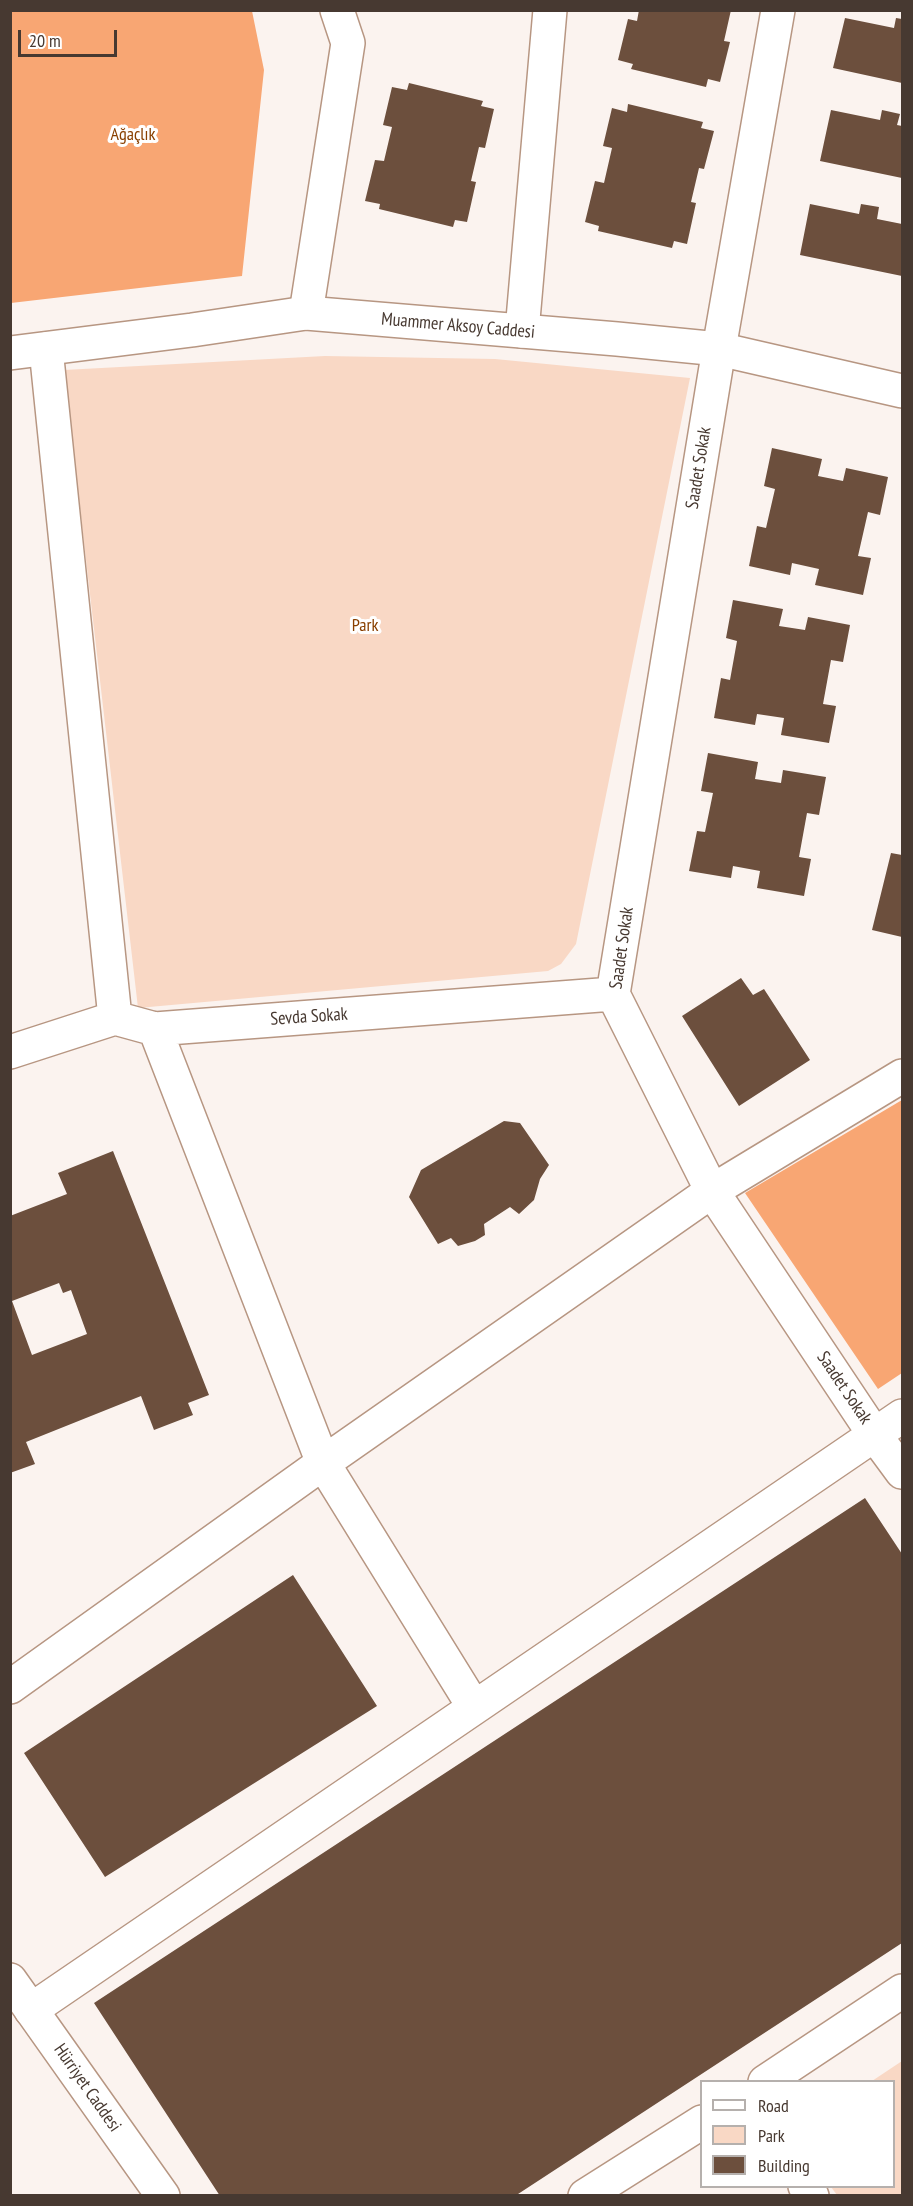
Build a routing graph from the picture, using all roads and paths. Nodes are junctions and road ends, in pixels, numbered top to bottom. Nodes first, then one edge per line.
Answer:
1 (337, 10) edge
2 (550, 10) edge
3 (778, 10) edge
4 (306, 313) junction
5 (522, 331) junction
6 (46, 349) junction
7 (718, 349) junction
8 (10, 353) edge
9 (903, 391) edge
10 (613, 994) junction
11 (115, 1018) junction
12 (155, 1029) junction
13 (10, 1052) edge
14 (903, 1076) edge
15 (712, 1191) junction
16 (903, 1416) edge
17 (874, 1434) junction
18 (323, 1463) junction
19 (903, 1472) edge
20 (10, 1687) edge
21 (474, 1707) junction
22 (10, 1980) edge
23 (903, 1991) edge
24 (31, 2010) junction
25 (768, 2080) edge
26 (700, 2123) edge
27 (163, 2196) edge
28 (585, 2196) edge

1 - 4 street
2 - 5 street
3 - 7 street, Saadet Sokak
4 - 5 street, Muammer Aksoy Caddesi
4 - 6 street, Muammer Aksoy Caddesi
5 - 7 street, Muammer Aksoy Caddesi
6 - 8 street, Muammer Aksoy Caddesi
6 - 11 street
7 - 9 street, Muammer Aksoy Caddesi
7 - 10 street, Saadet Sokak
10 - 12 street, Sevda Sokak
10 - 15 street, Saadet Sokak
11 - 12 street, Sevda Sokak
11 - 13 street
12 - 18 street
14 - 15 street
15 - 17 street, Saadet Sokak
15 - 18 street
16 - 17 street
17 - 19 street, Saadet Sokak
17 - 21 street
18 - 20 street
18 - 21 street
21 - 24 street
22 - 24 street, Hürriyet Caddesi
23 - 25 street
24 - 27 street, Hürriyet Caddesi
26 - 28 street

